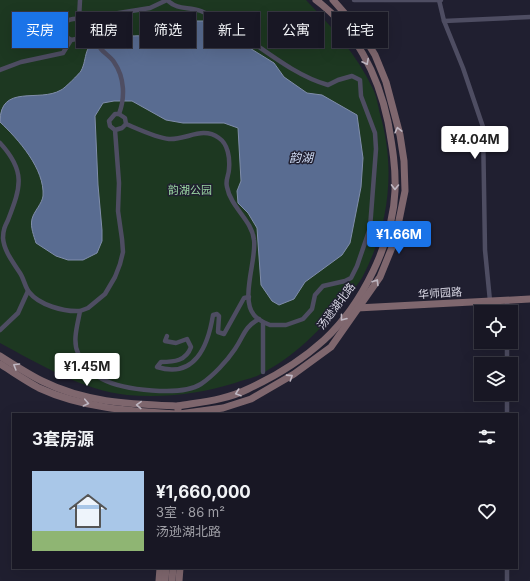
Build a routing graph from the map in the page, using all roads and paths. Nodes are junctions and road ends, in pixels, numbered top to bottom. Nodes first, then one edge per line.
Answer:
1 (80, 0) edge
2 (167, 0) edge
3 (316, 0) edge
4 (332, 0) edge
5 (354, 0) edge
6 (374, 0) edge
7 (440, 0) edge
8 (324, 7) junction
9 (80, 12) edge
10 (125, 12) edge
11 (530, 18) edge
12 (76, 20) edge
13 (444, 21) junction
14 (76, 39) edge
15 (71, 40) junction
16 (100, 48) edge
17 (0, 70) edge
18 (119, 114) junction
19 (126, 124) junction
20 (115, 130) junction
21 (0, 142) edge
22 (28, 291) junction
23 (249, 297) junction
24 (530, 299) edge
25 (507, 300) junction
26 (490, 301) junction
27 (507, 305) edge
28 (356, 307) junction
29 (80, 310) junction
30 (261, 321) junction
31 (0, 330) edge
32 (167, 336) dead end
33 (0, 356) edge
34 (0, 364) edge
35 (263, 372) dead end
36 (507, 401) edge
37 (188, 404) junction
38 (178, 406) junction
39 (159, 413) edge
40 (178, 413) edge
41 (188, 413) edge
42 (194, 413) edge
43 (507, 413) edge
44 (180, 569) edge
45 (507, 569) edge
46 (168, 570) edge
47 (159, 581) edge
48 (165, 581) edge
49 (172, 581) edge
50 (179, 581) edge
51 (507, 581) edge

1 - 9 street
2 - 10 street
2 - 30 street
3 - 8 street, 汤逊湖北路
4 - 8 street
28 -> 4 street, 汤逊湖北路
5 - 6 street
6 - 7 street
7 - 13 street
8 -> 28 street, 汤逊湖北路
11 - 13 street
12 - 15 street
13 - 26 street
14 - 15 street
15 - 17 street
16 - 18 street
18 - 19 street
18 - 20 street
19 - 20 street
19 - 23 street
20 - 29 street
21 - 22 street
22 - 29 street
22 - 31 street
23 - 30 street
23 - 32 street
24 - 25 street, 华师园路
25 - 26 street, 华师园路
25 - 27 street
26 - 28 street, 华师园路
28 -> 37 street, 汤逊湖北路
42 -> 28 street, 汤逊湖北路
29 - 30 street
30 - 35 street
38 -> 33 street, 汤逊湖北路
34 -> 39 street, 汤逊湖北路
36 - 43 street
37 - 38 street, 汤逊湖北路
37 - 41 street
38 - 40 street
44 - 50 street
45 - 51 street
46 - 47 street
46 - 48 street
46 - 49 street

